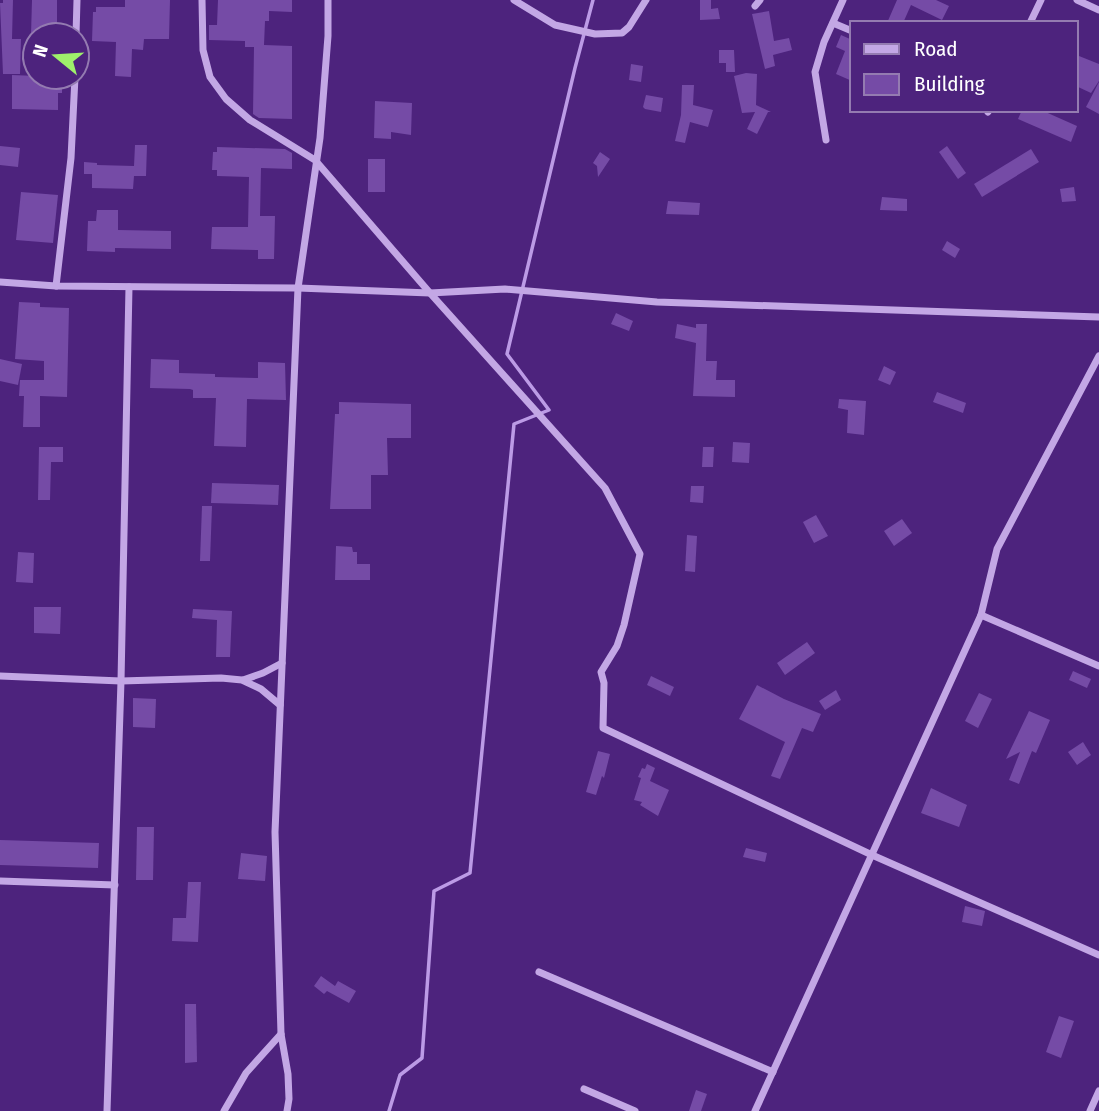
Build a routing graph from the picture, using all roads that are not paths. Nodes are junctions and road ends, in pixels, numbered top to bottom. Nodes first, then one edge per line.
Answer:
1 (77, 0) edge
2 (202, 0) edge
3 (328, 0) edge
4 (514, 0) edge
5 (646, 0) edge
6 (1041, 0) edge
7 (1077, 0) edge
8 (840, 1) edge
9 (1099, 10) edge
10 (76, 21) edge
11 (1031, 21) edge
12 (833, 23) junction
13 (850, 31) edge
14 (74, 91) edge
15 (826, 140) dead end
16 (315, 160) junction
17 (0, 282) edge
18 (57, 286) junction
19 (129, 288) junction
20 (298, 288) junction
21 (430, 293) junction
22 (1099, 317) edge
23 (1099, 356) edge
24 (981, 615) junction
25 (282, 663) junction
26 (1099, 666) edge
27 (0, 676) edge
28 (242, 680) junction
29 (121, 681) junction
30 (280, 705) junction
31 (872, 855) junction
32 (0, 881) edge
33 (115, 885) junction
34 (1099, 956) edge
35 (539, 972) dead end
36 (281, 1034) junction
37 (773, 1072) junction
38 (584, 1089) dead end
39 (1099, 1091) edge
40 (107, 1111) edge
41 (224, 1111) edge
42 (287, 1111) edge
43 (635, 1111) edge
44 (755, 1111) edge
45 (1090, 1111) edge

1 - 10 street
2 - 16 street
3 - 16 street
4 - 5 street
6 - 11 street
7 - 9 street
8 - 12 street
12 - 13 street
12 - 15 street
14 - 18 street
16 - 20 street
16 - 21 street
17 - 18 street
18 - 19 street
19 - 20 street
19 - 29 street
20 - 21 street
20 - 25 street
21 - 22 street
21 - 31 street
23 - 24 street
24 - 26 street
24 - 31 street
25 - 28 street
25 - 30 street
27 - 29 street
28 - 29 street
28 - 30 street
29 - 33 street
30 - 36 street
31 - 34 street
31 - 37 street
32 - 33 street
33 - 40 street
35 - 37 street
36 - 41 street
36 - 42 street
37 - 44 street
38 - 43 street
39 - 45 street

